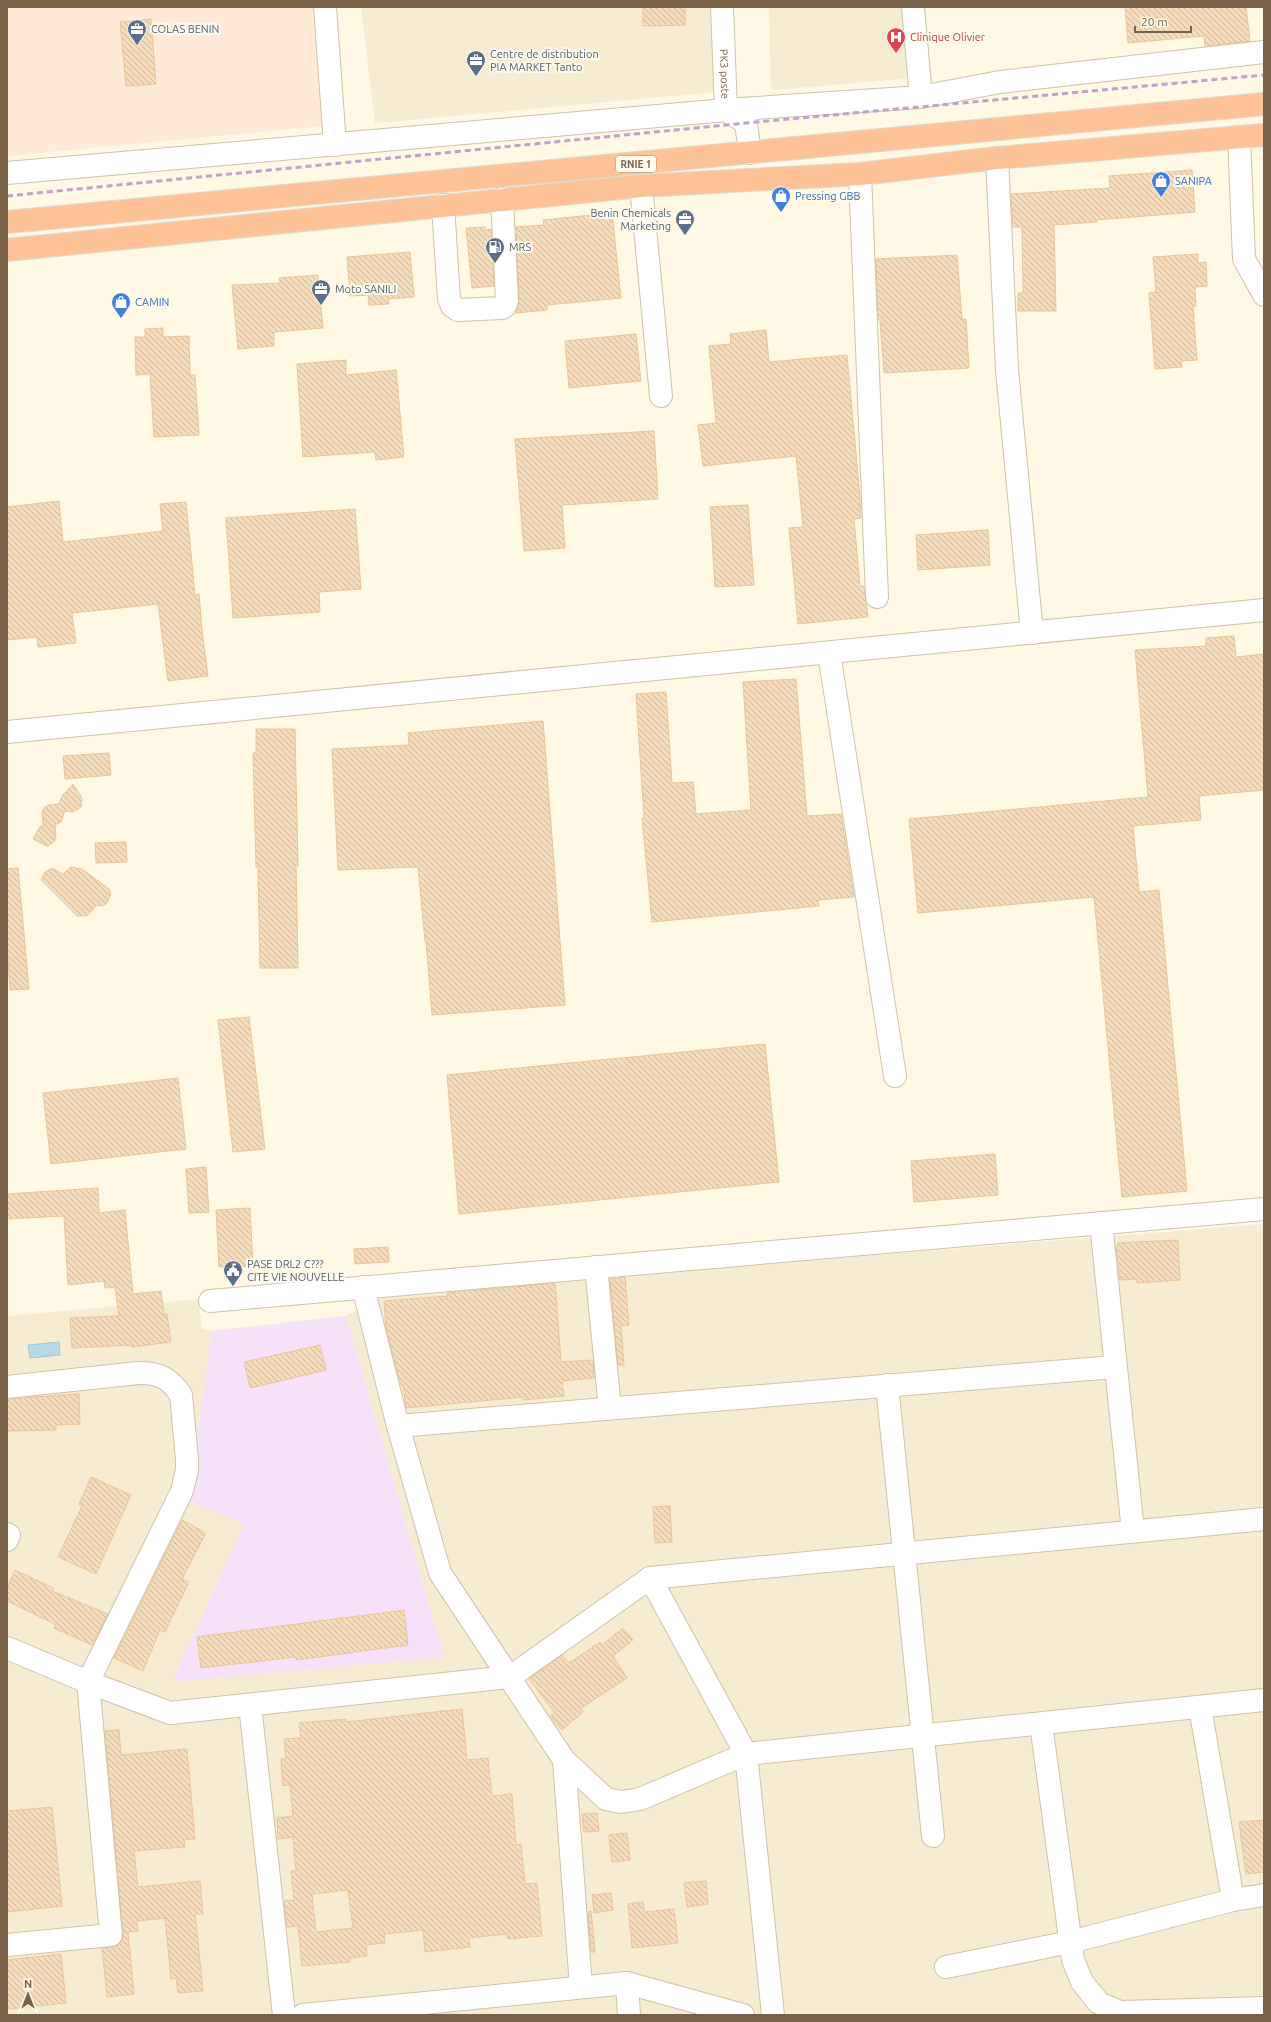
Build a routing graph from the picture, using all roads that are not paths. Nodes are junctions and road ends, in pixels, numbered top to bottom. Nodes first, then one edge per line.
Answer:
1 (325, 7) edge
2 (722, 7) edge
3 (913, 7) edge
4 (1264, 52) edge
5 (921, 97) junction
6 (1264, 104) edge
7 (726, 110) junction
8 (1264, 135) edge
9 (1239, 137) junction
10 (335, 145) junction
11 (750, 153) junction
12 (997, 158) junction
13 (7, 173) edge
14 (860, 174) junction
15 (641, 186) junction
16 (502, 199) junction
17 (443, 205) junction
18 (7, 222) edge
19 (7, 250) edge
20 (1264, 295) edge
21 (661, 396) dead end
22 (877, 597) dead end
23 (1264, 610) edge
24 (1032, 634) junction
25 (829, 653) junction
26 (7, 732) edge
27 (895, 1076) dead end
28 (1264, 1209) edge
29 (1101, 1223) junction
30 (596, 1267) junction
31 (363, 1287) junction
32 (210, 1301) dead end
33 (1114, 1367) junction
34 (887, 1385) junction
35 (7, 1387) edge
36 (610, 1408) junction
37 (398, 1426) junction
38 (1264, 1518) edge
39 (1133, 1531) junction
40 (7, 1534) edge
41 (7, 1540) edge
42 (904, 1553) junction
43 (650, 1578) junction
44 (7, 1648) edge
45 (510, 1677) junction
46 (88, 1682) junction
47 (1264, 1700) edge
48 (250, 1704) junction
49 (1200, 1707) junction
50 (1041, 1724) junction
51 (923, 1736) junction
52 (746, 1754) junction
53 (564, 1760) junction
54 (933, 1836) dead end
55 (1264, 1895) edge
56 (1233, 1900) junction
57 (1070, 1942) junction
58 (7, 1945) edge
59 (946, 1967) dead end
60 (627, 1983) junction
61 (581, 1987) junction
62 (1264, 2008) edge
63 (1119, 2013) edge
64 (284, 2015) edge
65 (303, 2015) edge
66 (629, 2015) edge
67 (743, 2015) edge
68 (773, 2015) edge

1 - 10 street
2 - 7 street, PK3 poste
3 - 5 street
4 - 5 street
5 - 7 street
6 - 11 highway, RNIE 1
7 - 10 street
7 - 11 street, PK3 poste
8 - 9 highway, RNIE 1
9 - 12 highway, RNIE 1
9 - 20 street
10 - 13 street
11 - 18 highway, RNIE 1
12 - 14 highway, RNIE 1
12 - 24 street
14 - 15 highway, RNIE 1
14 - 22 street
15 - 16 highway, RNIE 1
15 - 21 street
16 - 17 highway, RNIE 1
16 - 17 street
17 - 19 highway, RNIE 1
23 - 24 street
24 - 25 street
25 - 26 street
25 - 27 street
28 - 29 street
29 - 30 street
29 - 33 street
30 - 31 street
30 - 36 street
31 - 32 street
31 - 37 street
33 - 34 street
33 - 39 street
34 - 36 street
34 - 42 street
35 - 46 street
36 - 37 street
37 - 45 street
38 - 39 street
39 - 42 street
40 - 41 street
42 - 43 street
42 - 51 street
43 - 45 street
43 - 52 street
44 - 46 street
45 - 48 street
45 - 53 street
46 - 48 street
46 - 58 street
47 - 49 street
48 - 64 street
49 - 50 street
49 - 56 street
50 - 51 street
50 - 57 street
51 - 52 street
51 - 54 street
52 - 53 street
52 - 68 street
53 - 61 street
55 - 56 street
56 - 57 street
57 - 59 street
57 - 63 street
60 - 61 street
60 - 66 street
60 - 67 street
61 - 65 street
62 - 63 street

